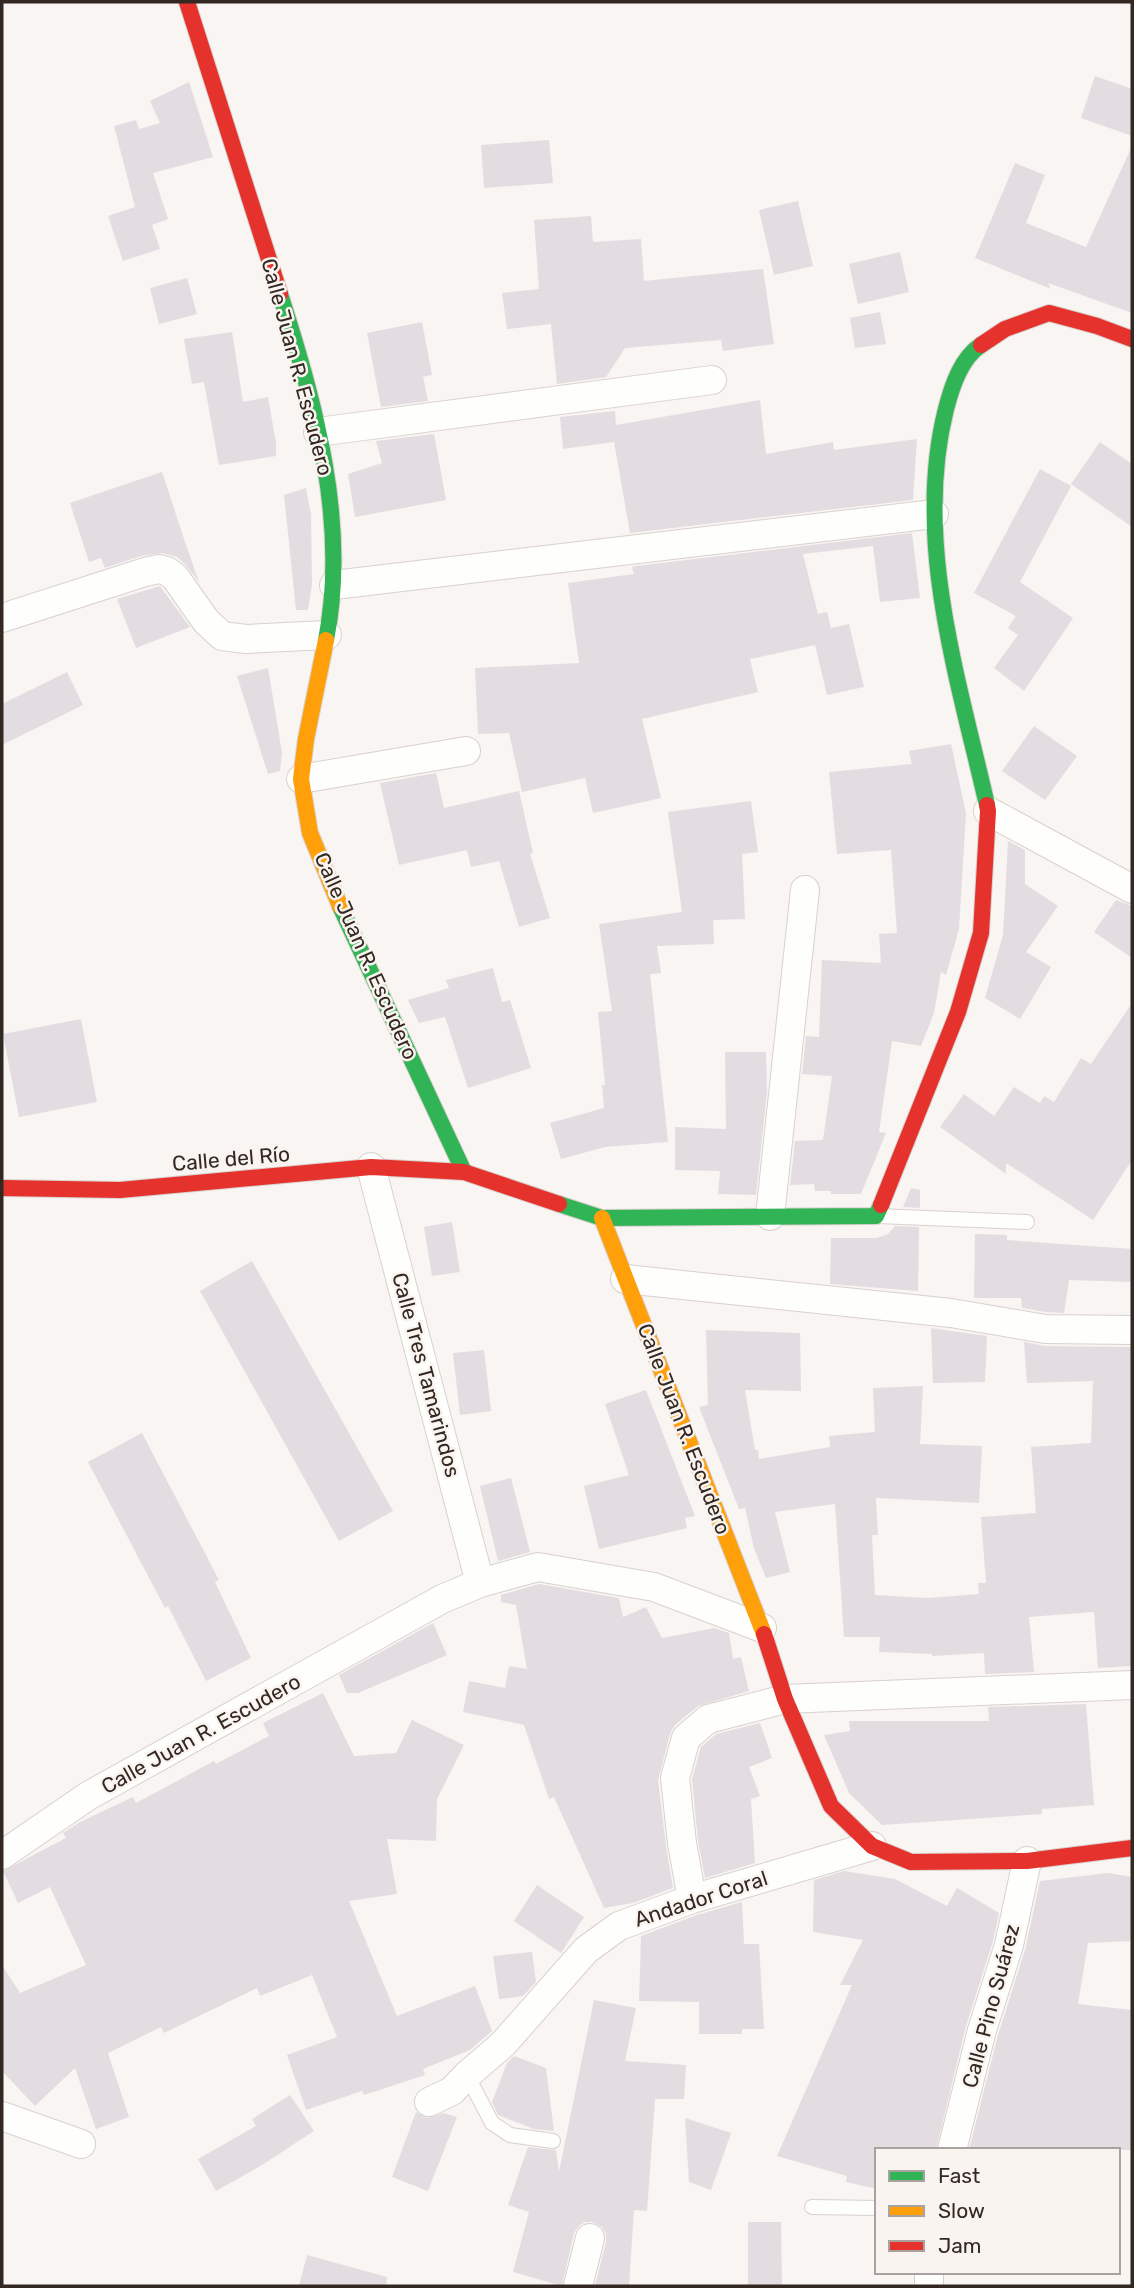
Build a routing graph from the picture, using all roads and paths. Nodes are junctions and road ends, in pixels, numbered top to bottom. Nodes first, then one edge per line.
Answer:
1 (187, 2) edge
2 (1132, 339) edge
3 (712, 380) dead end
4 (318, 432) junction
5 (934, 514) junction
6 (334, 585) junction
7 (2, 618) edge
8 (327, 635) junction
9 (466, 751) dead end
10 (301, 779) junction
11 (988, 811) junction
12 (1130, 884) edge
13 (805, 890) dead end
14 (372, 1167) junction
15 (464, 1172) junction
16 (2, 1188) edge
17 (770, 1216) junction
18 (876, 1216) junction
19 (601, 1217) junction
20 (1027, 1222) dead end
21 (625, 1279) junction
22 (1132, 1330) edge
23 (480, 1583) junction
24 (762, 1628) junction
25 (1132, 1685) edge
26 (785, 1699) junction
27 (872, 1846) junction
28 (1132, 1848) edge
29 (2, 1855) edge
30 (1027, 1861) junction
31 (692, 1899) junction
32 (467, 2075) junction
33 (429, 2102) dead end
34 (2, 2116) edge
35 (553, 2141) dead end
36 (82, 2144) dead end
37 (953, 2148) edge
38 (812, 2207) dead end
39 (875, 2208) edge
40 (590, 2238) dead end
41 (578, 2286) edge

1 - 4 street, Calle Juan R. Escudero
2 - 5 street
3 - 4 street
4 - 6 street, Calle Juan R. Escudero
5 - 6 street
5 - 11 street
6 - 8 street, Calle Juan R. Escudero
7 - 8 street
8 - 10 street, Calle Juan R. Escudero
9 - 10 street
10 - 15 street, Calle Juan R. Escudero
11 - 12 street
11 - 18 street
13 - 17 street
14 - 15 street, Calle del Río
14 - 16 street, Calle del Río
14 - 23 street, Calle Tres Tamarindos
15 - 19 street
17 - 18 street
17 - 19 street
18 - 20 lane
19 - 21 street, Calle Juan R. Escudero
21 - 22 street
21 - 24 street, Calle Juan R. Escudero
23 - 24 street, Calle Juan R. Escudero
23 - 29 street, Calle Juan R. Escudero
24 - 26 street, Calle Juan R. Escudero
25 - 26 street
26 - 27 street, Calle Juan R. Escudero
26 - 31 street
27 - 30 street
27 - 31 street, Andador Coral
28 - 30 street
30 - 37 street, Calle Pino Suárez
31 - 32 street, Andador Coral
32 - 33 street, Andador Coral
32 - 35 lane
34 - 36 street
38 - 39 lane
40 - 41 street

